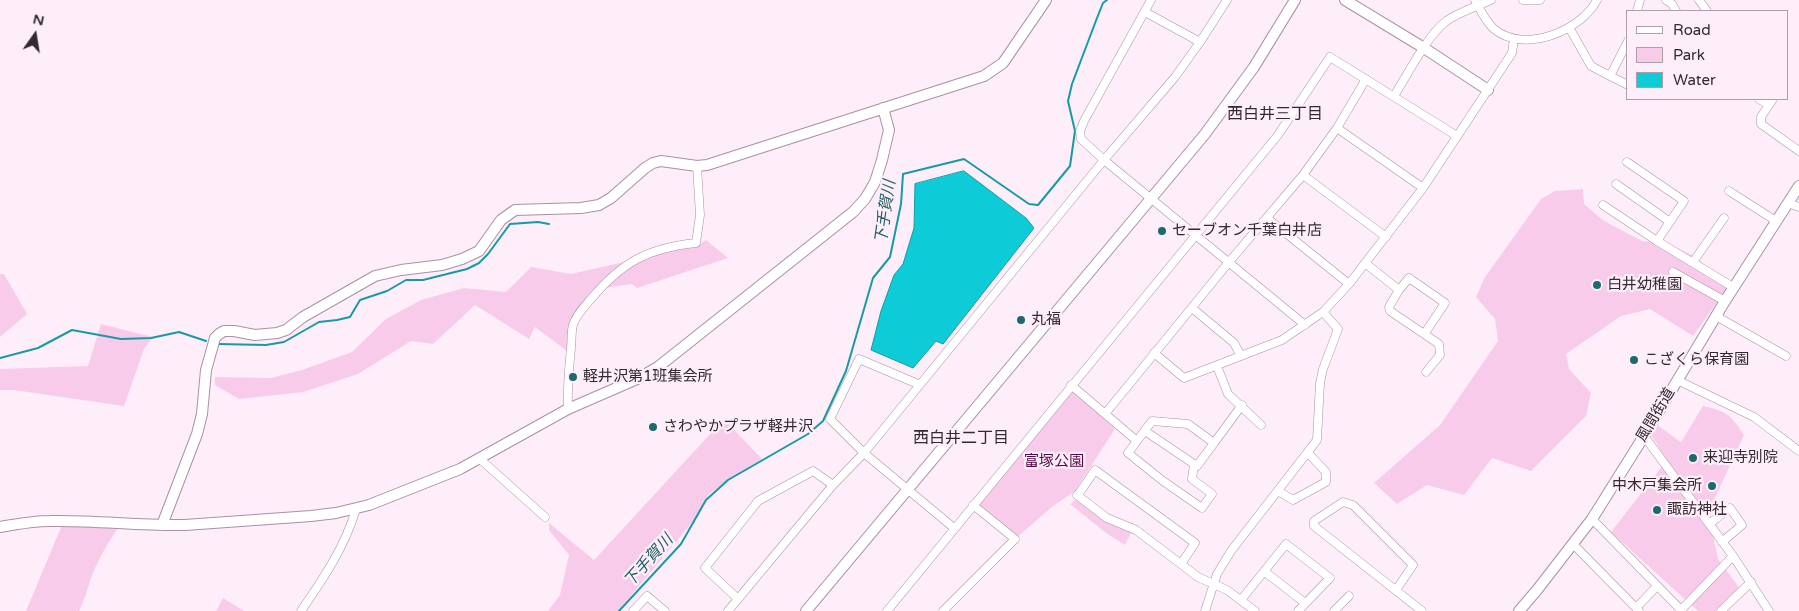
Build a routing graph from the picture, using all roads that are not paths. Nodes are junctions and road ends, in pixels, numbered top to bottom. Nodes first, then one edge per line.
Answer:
1 (1046, 0) edge
2 (1151, 0) edge
3 (1227, 0) edge
4 (1295, 0) edge
5 (1344, 0) edge
6 (1491, 0) edge
7 (1523, 0) edge
8 (1540, 0) edge
9 (1597, 0) edge
10 (1666, 0) edge
11 (1477, 3) edge
12 (1675, 10) edge
13 (1145, 12) junction
14 (1570, 29) junction
15 (1514, 39) junction
16 (1200, 42) junction
17 (1626, 45) edge
18 (1424, 48) junction
19 (1610, 76) junction
20 (1366, 79) junction
21 (1626, 84) edge
22 (1488, 90) junction
23 (1394, 96) junction
24 (1771, 102) edge
25 (883, 108) junction
26 (1336, 128) junction
27 (1457, 136) junction
28 (1799, 151) edge
29 (1104, 160) junction
30 (1628, 162) dead end
31 (697, 166) junction
32 (1303, 175) junction
33 (1616, 184) dead end
34 (1799, 186) edge
35 (1423, 188) junction
36 (1729, 191) dead end
37 (1150, 198) junction
38 (1788, 204) junction
39 (1603, 205) dead end
40 (1799, 207) edge
41 (1267, 218) junction
42 (1724, 218) dead end
43 (1776, 221) junction
44 (1670, 222) junction
45 (1196, 236) junction
46 (1386, 237) junction
47 (1657, 241) junction
48 (1229, 262) junction
49 (1693, 262) junction
50 (1365, 263) junction
51 (1673, 272) dead end
52 (1349, 284) junction
53 (1733, 287) junction
54 (1399, 290) junction
55 (1725, 301) junction
56 (1192, 308) junction
57 (1323, 312) junction
58 (1716, 316) junction
59 (1305, 326) junction
60 (1425, 333) junction
61 (1154, 353) junction
62 (1241, 356) junction
63 (1786, 356) dead end
64 (1217, 366) junction
65 (1426, 372) dead end
66 (1677, 380) junction
67 (918, 384) junction
68 (1071, 386) junction
69 (1242, 405) junction
70 (568, 409) junction
71 (1105, 414) junction
72 (1260, 425) dead end
73 (1145, 431) junction
74 (1644, 436) junction
75 (1137, 441) junction
76 (1214, 443) junction
77 (1799, 451) edge
78 (864, 452) junction
79 (1308, 453) junction
80 (480, 459) junction
81 (1194, 464) junction
82 (833, 485) junction
83 (908, 490) junction
84 (1278, 491) junction
85 (973, 505) junction
86 (356, 509) junction
87 (545, 517) dead end
88 (1592, 518) junction
89 (1708, 524) junction
90 (162, 525) junction
91 (0, 527) edge
92 (954, 528) junction
93 (1722, 542) junction
94 (1572, 544) junction
95 (1733, 556) junction
96 (1181, 564) junction
97 (1264, 571) junction
98 (1751, 582) junction
99 (1213, 584) junction
100 (1658, 586) junction
101 (1396, 590) junction
102 (1349, 596) dead end
103 (738, 599) junction
104 (1241, 600) junction
105 (1305, 604) junction
106 (1637, 609) edge
107 (891, 610) edge
108 (1681, 610) edge
109 (1767, 610) edge
110 (301, 611) edge
111 (633, 611) edge
112 (665, 611) edge
113 (728, 611) edge
114 (806, 611) edge
115 (943, 611) edge
116 (1205, 611) edge
117 (1254, 611) edge
118 (1298, 611) edge
119 (1334, 611) edge
120 (1422, 611) edge
121 (1519, 611) edge
122 (1721, 611) edge

1 - 25 street
2 - 13 street
3 - 16 street
4 - 37 street
5 - 18 street
6 - 11 street
7 - 8 street
9 - 14 street
10 - 12 street
11 - 15 street
11 - 18 street
13 - 16 street
13 - 29 street
14 - 15 street
14 - 19 street
15 - 22 street
16 - 29 street
17 - 19 street
18 - 22 street
18 - 23 street
19 - 21 street
20 - 23 street
20 - 26 street
20 - 45 street
22 - 27 street
23 - 27 street
24 - 28 street
25 - 31 street
25 - 70 street
26 - 32 street
26 - 35 street
27 - 35 street
29 - 37 street
29 - 67 street
30 - 44 street
31 - 70 street
31 - 90 street
32 - 41 street
32 - 46 street
33 - 44 street
34 - 38 street, 風間街道
35 - 46 street
36 - 43 street
37 - 45 street
37 - 83 street
38 - 40 street
38 - 43 street, 風間街道
39 - 47 street
41 - 48 street
41 - 52 street
42 - 49 street
43 - 53 street, 風間街道
44 - 47 street
45 - 48 street
45 - 68 street
46 - 50 street
47 - 49 street
48 - 56 street
48 - 59 street
49 - 53 street
50 - 52 street
50 - 54 street
51 - 55 street
52 - 57 street
53 - 55 street, 風間街道
54 - 60 street
54 - 60 street
55 - 58 street, 風間街道
56 - 61 street
56 - 62 street
57 - 59 street
57 - 79 street
58 - 63 street
58 - 66 street, 風間街道
59 - 62 street
60 - 65 street
61 - 64 street
61 - 71 street
62 - 64 street
64 - 69 street
66 - 74 street, 風間街道
66 - 77 street
67 - 78 street
67 - 78 street
68 - 71 street
68 - 85 street
69 - 72 street
69 - 76 street
70 - 80 street
71 - 75 street
73 - 75 street
73 - 76 street
73 - 81 street
74 - 88 street, 風間街道
74 - 89 street
75 - 81 street
76 - 81 street
78 - 82 street
78 - 83 street
79 - 84 street
79 - 84 street
80 - 86 street
80 - 87 street
82 - 103 street
82 - 103 street
83 - 92 street
83 - 114 street
84 - 99 street
85 - 92 street
85 - 115 street
86 - 90 street
86 - 110 street
88 - 94 street, 風間街道
88 - 100 street
89 - 93 street
89 - 93 street
90 - 91 street
92 - 107 street
93 - 95 street
94 - 106 street
94 - 121 street, 風間街道
95 - 98 street
95 - 108 street
96 - 96 street
96 - 99 street
97 - 104 street
97 - 105 street
97 - 105 street
98 - 109 street
98 - 122 street
99 - 104 street
99 - 116 street
100 - 106 street
100 - 108 street
101 - 101 street
101 - 120 street
102 - 119 street
103 - 113 street
104 - 117 street
105 - 118 street
111 - 112 street

